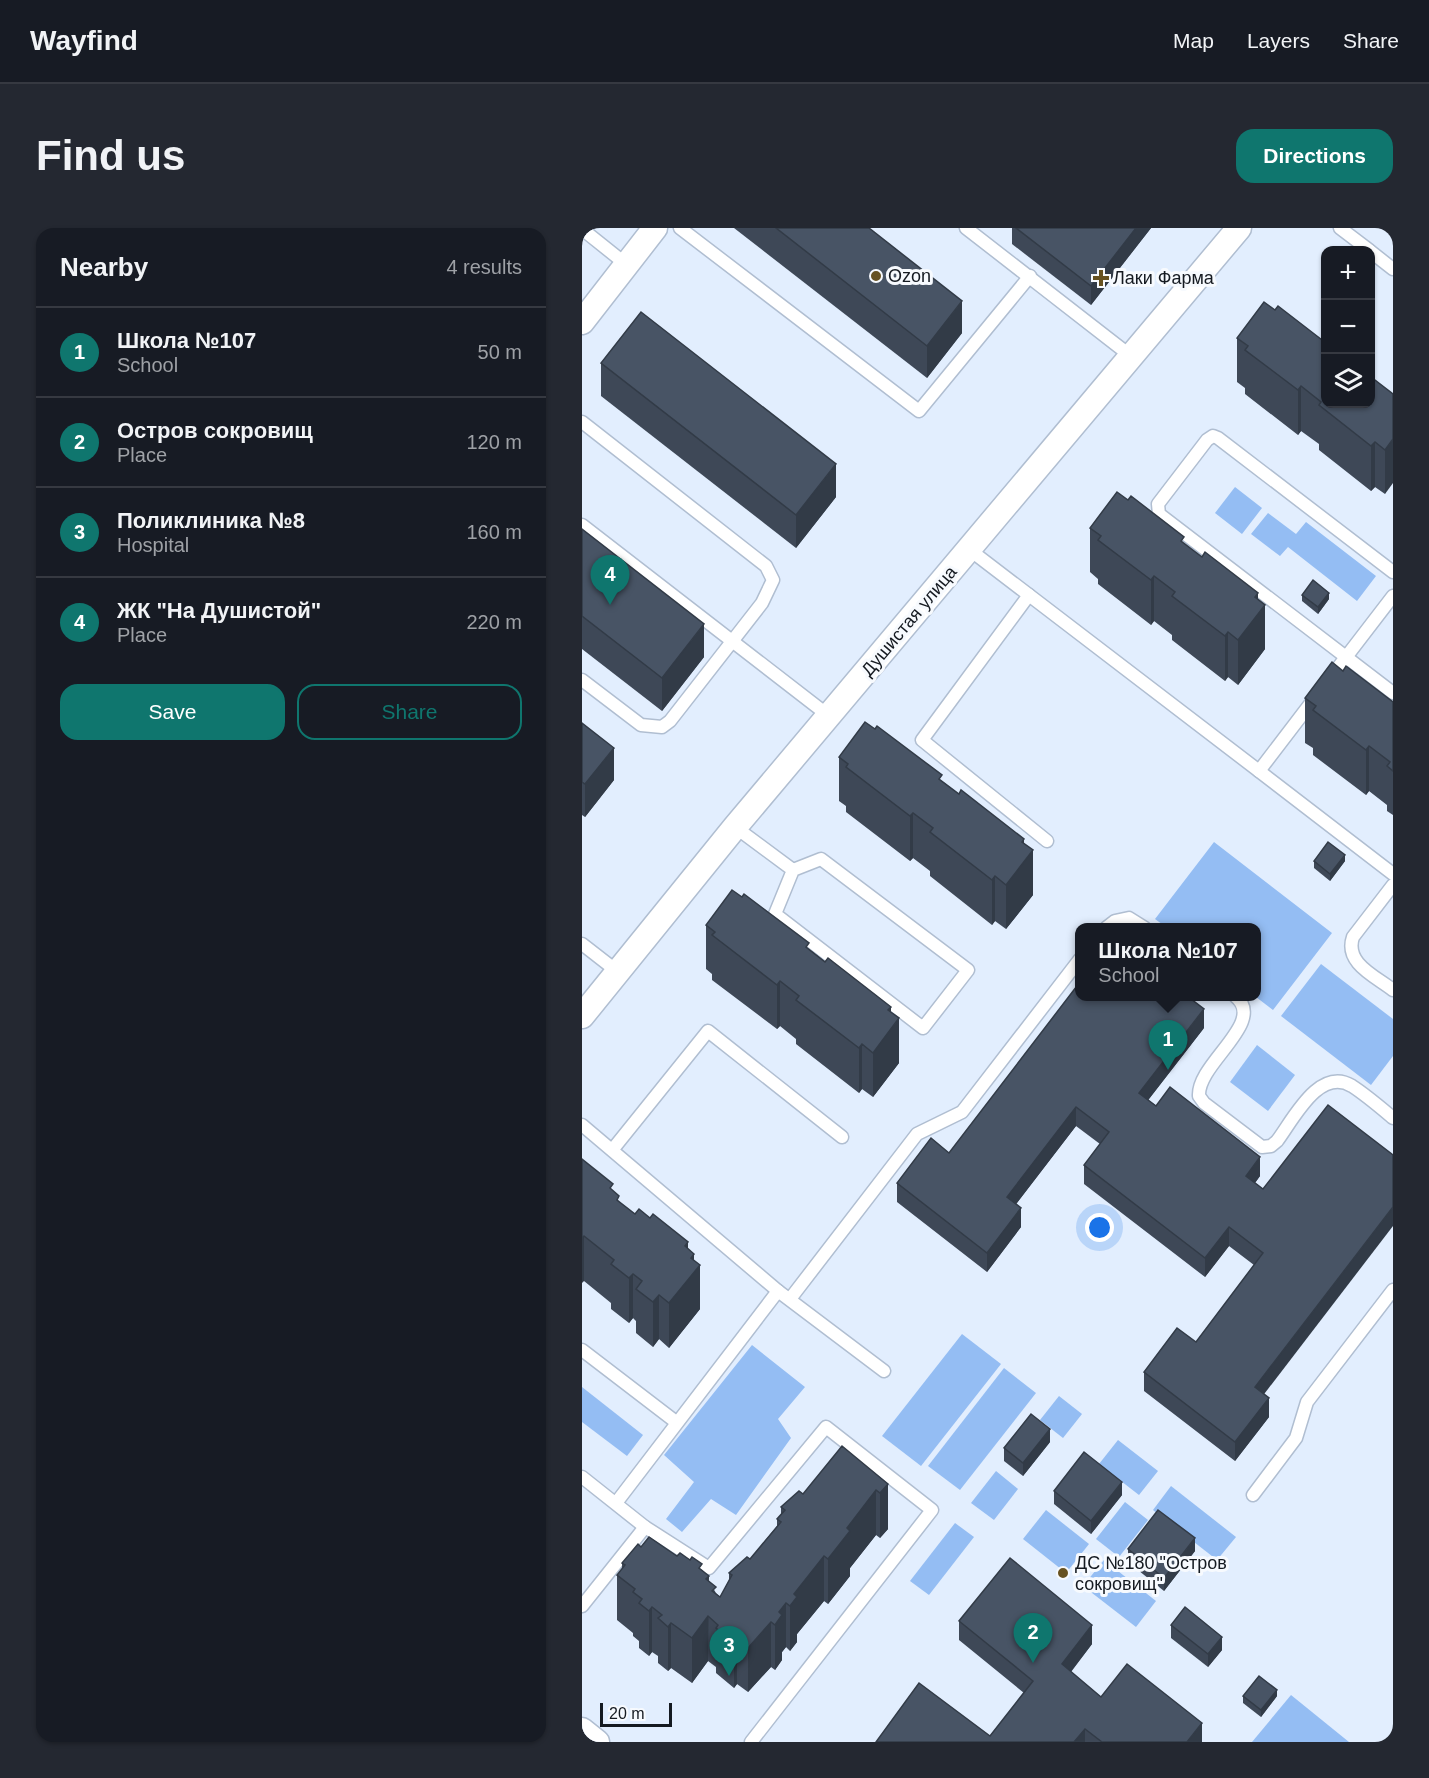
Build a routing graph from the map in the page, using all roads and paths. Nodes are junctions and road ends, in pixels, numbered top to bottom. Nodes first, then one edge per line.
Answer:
1 (655, 228) edge
2 (680, 228) edge
3 (1239, 228) edge
4 (1340, 228) edge
5 (582, 229) edge
6 (972, 230) edge
7 (1363, 246) edge
8 (1375, 255) edge
9 (627, 265) junction
10 (1393, 269) edge
11 (1030, 276) junction
12 (582, 322) edge
13 (1132, 357) junction
14 (582, 422) edge
15 (582, 525) edge
16 (970, 550) junction
17 (1393, 572) edge
18 (1029, 595) junction
19 (1393, 596) edge
20 (732, 642) junction
21 (1346, 657) junction
22 (582, 680) edge
23 (1393, 693) edge
24 (829, 716) junction
25 (1258, 771) junction
26 (735, 826) junction
27 (1047, 841) dead end
28 (793, 870) junction
29 (1393, 874) edge
30 (1393, 885) edge
31 (1112, 923) edge
32 (1138, 923) edge
33 (582, 944) edge
34 (1075, 966) edge
35 (618, 972) junction
36 (1393, 990) edge
37 (1240, 1001) edge
38 (582, 1016) edge
39 (1393, 1118) edge
40 (582, 1125) edge
41 (842, 1137) dead end
42 (613, 1149) junction
43 (1393, 1290) edge
44 (778, 1291) junction
45 (790, 1299) junction
46 (582, 1350) edge
47 (884, 1371) dead end
48 (676, 1422) junction
49 (582, 1477) edge
50 (1253, 1495) dead end
51 (616, 1503) junction
52 (645, 1527) junction
53 (582, 1606) edge
54 (582, 1730) edge
55 (597, 1742) edge
56 (751, 1742) edge

1 - 9 street
2 - 11 lane
3 - 13 street, Душистая улица
4 - 7 lane
5 - 9 lane
6 - 11 lane
8 - 10 lane
9 - 12 street
11 - 13 lane
13 - 16 street, Душистая улица
14 - 20 lane
15 - 20 lane
16 - 18 lane
16 - 24 street, Душистая улица
17 - 21 lane
18 - 25 lane
18 - 27 lane
19 - 21 lane
20 - 22 lane
20 - 24 lane
21 - 23 lane
21 - 25 lane
24 - 26 street, Душистая улица
25 - 29 lane
26 - 28 lane
26 - 35 street, Душистая улица
28 - 28 lane
30 - 36 lane
31 - 32 lane
33 - 35 lane
34 - 45 lane
35 - 38 street, Душистая улица
37 - 39 lane
40 - 42 lane
41 - 42 lane
42 - 44 lane
43 - 50 lane
44 - 45 lane
44 - 48 lane
45 - 47 lane
46 - 48 lane
48 - 51 lane
49 - 51 lane
51 - 52 lane
52 - 53 lane
52 - 56 lane
54 - 55 street

